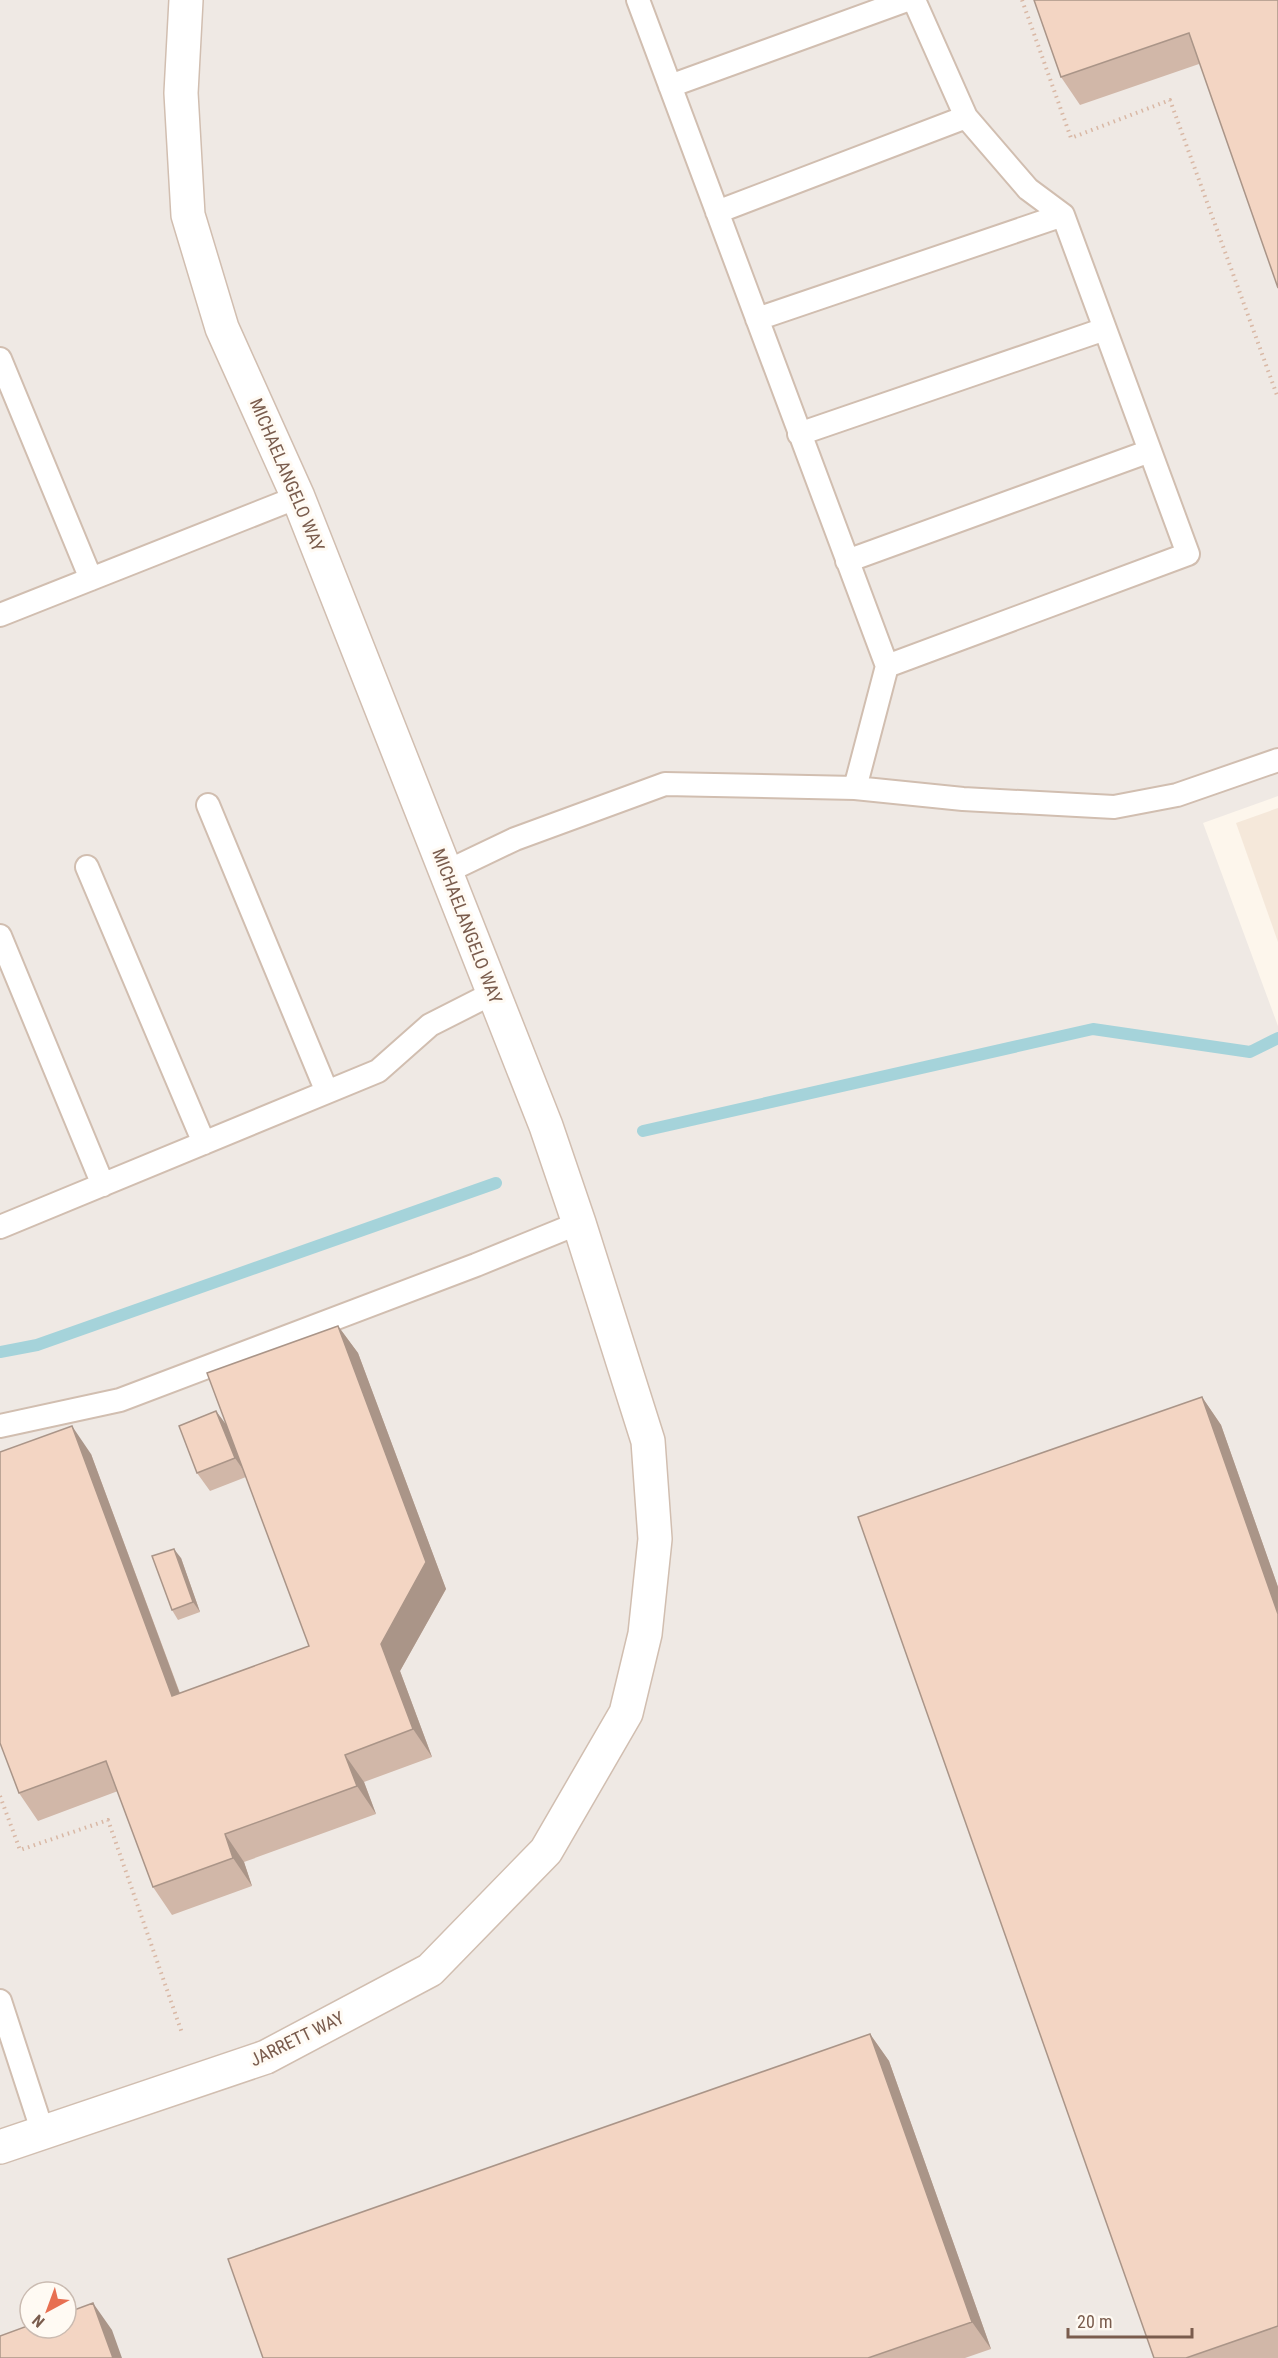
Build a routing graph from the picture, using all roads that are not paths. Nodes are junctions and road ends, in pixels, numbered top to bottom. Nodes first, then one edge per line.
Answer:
1 (186, 0) edge
2 (638, 0) edge
3 (906, 0) edge
4 (914, 0) edge
5 (670, 86) junction
6 (966, 117) junction
7 (717, 212) junction
8 (1063, 214) junction
9 (757, 319) junction
10 (1105, 328) junction
11 (0, 359) edge
12 (800, 434) junction
13 (1150, 451) junction
14 (298, 496) junction
15 (847, 561) junction
16 (91, 579) junction
17 (0, 615) edge
18 (887, 666) junction
19 (1278, 760) edge
20 (855, 788) junction
21 (208, 805) dead end
22 (87, 867) dead end
23 (446, 872) junction
24 (0, 936) edge
25 (493, 993) junction
26 (327, 1092) junction
27 (204, 1143) junction
28 (102, 1185) junction
29 (579, 1223) junction
30 (0, 1227) edge
31 (0, 1425) edge
32 (546, 1851) joint
33 (0, 2001) edge
34 (43, 2133) junction
35 (0, 2147) edge

1 - 14 street, MICHAELANGELO WAY
2 - 5 lane
3 - 5 lane
4 - 6 lane
5 - 7 lane
6 - 7 lane
6 - 8 lane
7 - 9 lane
8 - 9 lane
8 - 10 lane
9 - 12 lane
10 - 12 lane
10 - 13 lane
11 - 16 lane
12 - 15 lane
13 - 15 lane
13 - 18 lane
14 - 16 lane
14 - 23 street, MICHAELANGELO WAY
15 - 18 lane
16 - 17 lane
18 - 20 lane
19 - 20 lane
20 - 23 lane
21 - 26 lane
22 - 27 lane
23 - 25 street, MICHAELANGELO WAY
24 - 28 lane
25 - 26 lane
25 - 29 street, MICHAELANGELO WAY
26 - 27 lane
27 - 28 lane
28 - 30 lane
29 - 31 lane
29 - 32 street, MICHAELANGELO WAY
32 - 34 street, JARRETT WAY
33 - 34 lane
34 - 35 street, JARRETT WAY

